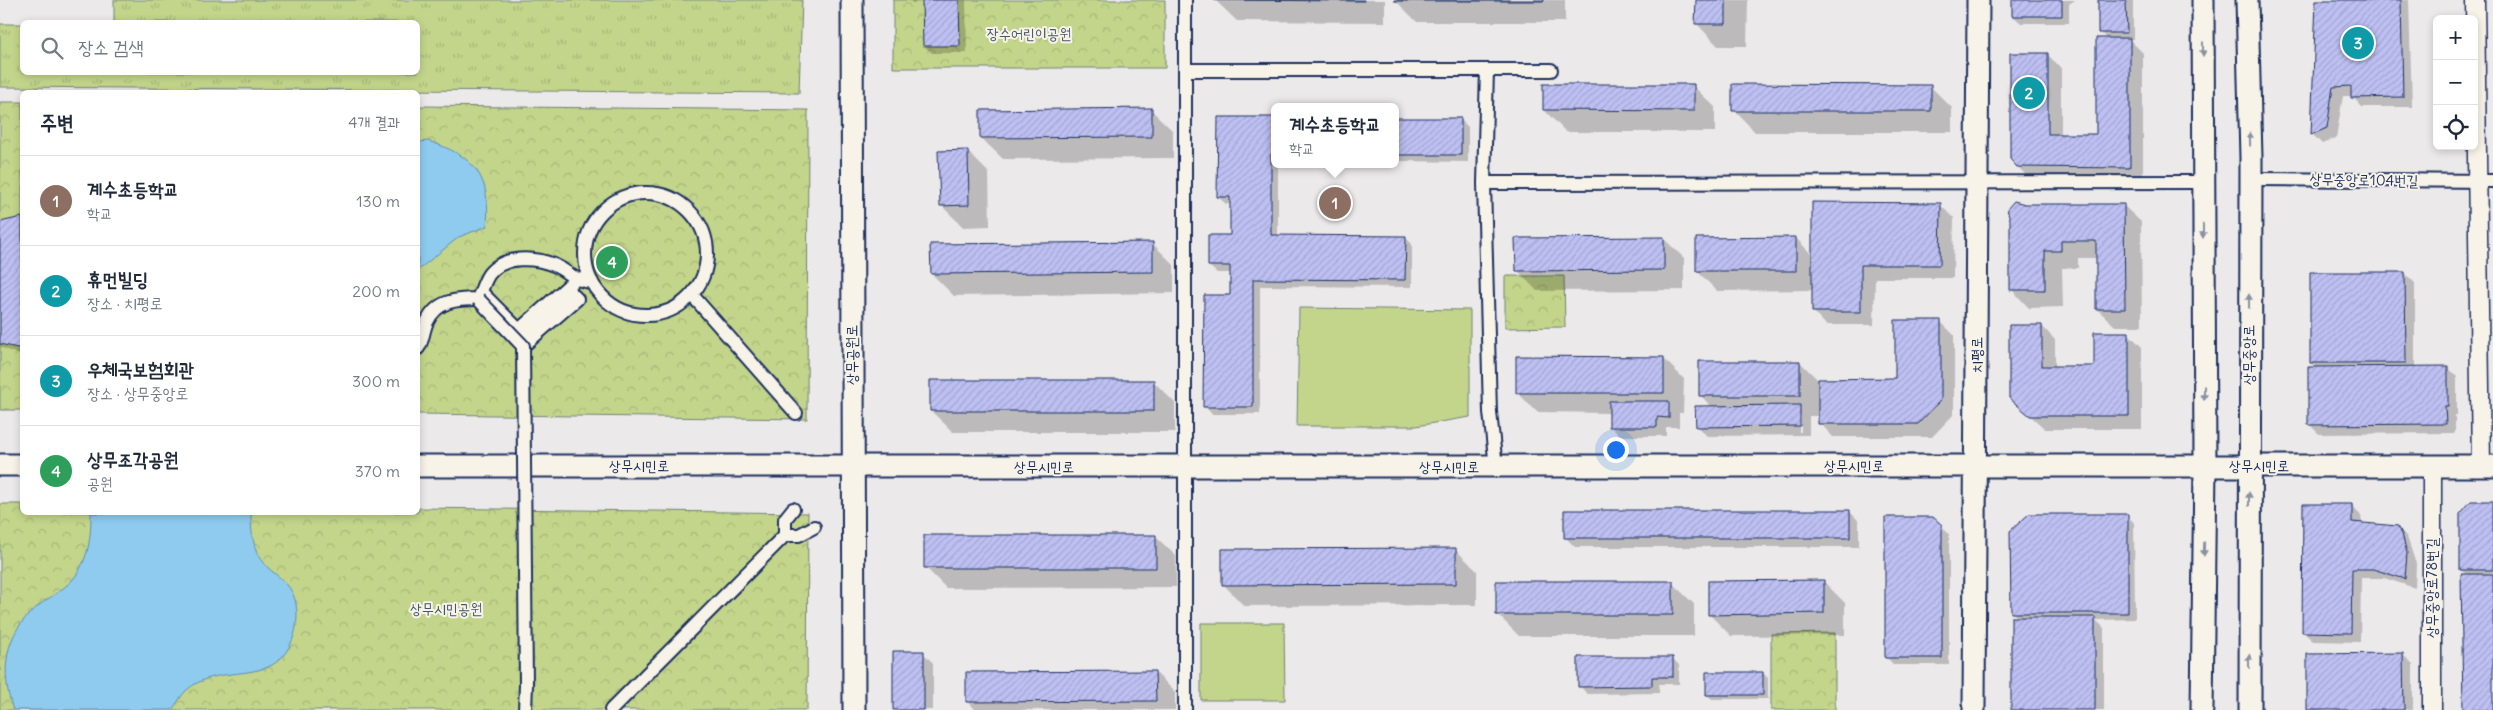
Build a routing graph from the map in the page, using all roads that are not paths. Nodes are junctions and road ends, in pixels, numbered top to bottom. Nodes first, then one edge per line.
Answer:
1 (852, 0) edge
2 (1186, 0) edge
3 (1978, 0) edge
4 (2203, 0) edge
5 (2247, 0) edge
6 (2475, 0) edge
7 (1186, 70) junction
8 (1487, 70) junction
9 (1551, 70) dead end
10 (2250, 178) junction
11 (2485, 181) edge
12 (1977, 182) junction
13 (2203, 182) junction
14 (1484, 184) junction
15 (575, 280) junction
16 (592, 282) junction
17 (692, 295) junction
18 (479, 296) junction
19 (519, 330) junction
20 (420, 342) edge
21 (523, 346) junction
22 (796, 413) dead end
23 (0, 465) edge
24 (20, 465) edge
25 (1976, 465) junction
26 (420, 466) edge
27 (852, 466) junction
28 (1496, 466) junction
29 (2205, 466) junction
30 (2249, 466) junction
31 (2432, 466) junction
32 (2487, 466) edge
33 (1186, 467) junction
34 (792, 509) dead end
35 (814, 526) dead end
36 (785, 535) junction
37 (525, 710) edge
38 (612, 710) edge
39 (854, 710) edge
40 (1185, 710) edge
41 (1974, 710) edge
42 (2202, 710) edge
43 (2250, 710) edge
44 (2432, 710) edge

1 - 27 street, 상무공원로
2 - 7 street
3 - 12 street, 치평로
4 -> 13 street
10 -> 5 street, 상무중앙로
6 - 11 street
7 - 8 street
7 - 33 street
8 - 9 street
8 - 14 street
10 - 11 street, 상무중앙로104번길
30 -> 10 street, 상무중앙로
11 - 32 street, 상무시민로
12 - 13 street
12 - 14 street
12 - 25 street, 치평로
13 -> 29 street
14 - 28 street
15 - 16 street
15 - 18 street
15 - 19 street
16 - 17 street
16 - 17 street
17 - 22 street
18 - 19 street
18 - 20 street
18 - 21 street, bridge
19 - 21 street
21 - 37 street, bridge
23 - 24 street
25 - 28 street, 상무시민로
25 - 29 street, 상무시민로
25 - 41 street, 치평로
26 - 27 street, 상무시민로
27 - 33 street, 상무시민로
27 - 39 street, 상무공원로
28 - 33 street, 상무시민로
29 - 30 street, 상무시민로
29 -> 42 street
30 - 31 street, 상무시민로
43 -> 30 street, 상무중앙로
31 - 32 street, 상무시민로
31 - 44 street, 상무중앙로78번길
33 - 40 street
34 - 36 street
35 - 36 street
36 - 38 street

